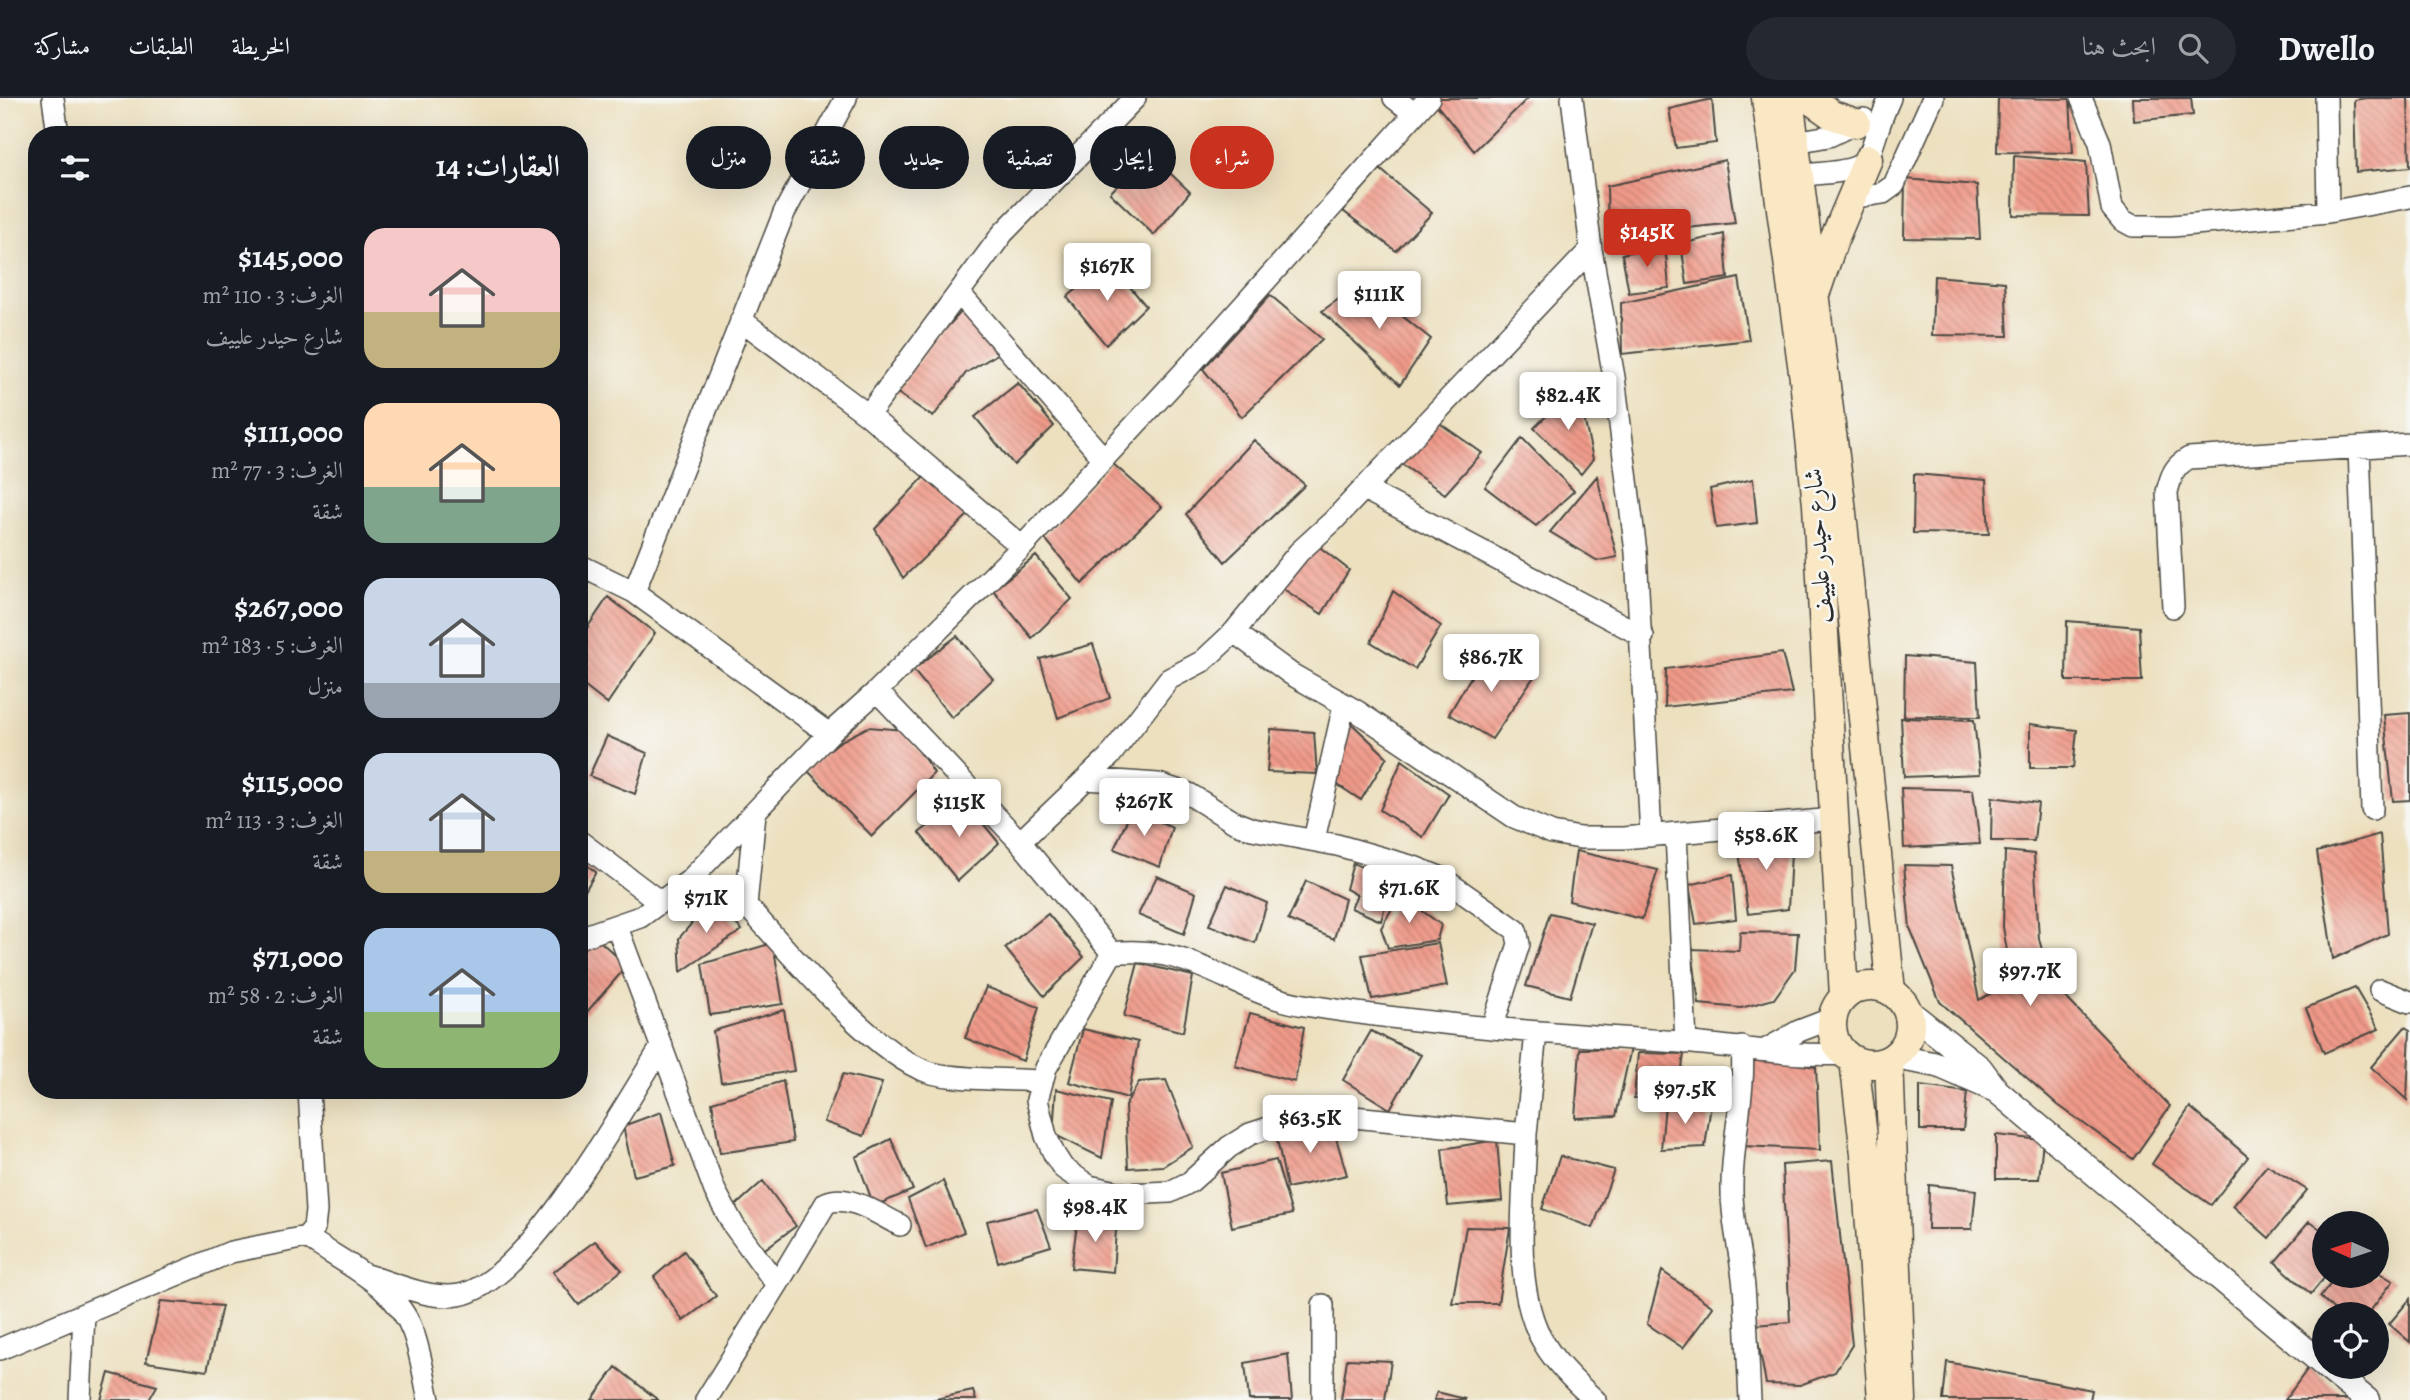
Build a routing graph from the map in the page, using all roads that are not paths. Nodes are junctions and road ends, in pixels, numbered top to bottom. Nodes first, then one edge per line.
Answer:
1 (53, 98) edge
2 (846, 98) edge
3 (1135, 98) edge
4 (1394, 98) edge
5 (1572, 98) edge
6 (1766, 98) edge
7 (1789, 98) edge
8 (1808, 98) edge
9 (1933, 98) edge
10 (2081, 98) edge
11 (2326, 98) edge
12 (1888, 102) edge
13 (1422, 106) edge
14 (1856, 123) junction
15 (57, 126) edge
16 (1795, 142) junction
17 (1868, 159) junction
18 (1800, 175) junction
19 (2410, 197) edge
20 (1851, 198) junction
21 (2328, 212) junction
22 (1591, 249) junction
23 (959, 293) junction
24 (1815, 295) junction
25 (741, 320) junction
26 (868, 415) junction
27 (2410, 444) edge
28 (2360, 447) junction
29 (1104, 459) junction
30 (1364, 489) junction
31 (1022, 547) junction
32 (588, 569) edge
33 (634, 592) junction
34 (2173, 607) dead end
35 (1234, 632) junction
36 (1643, 636) junction
37 (877, 691) junction
38 (1344, 705) junction
39 (829, 734) junction
40 (1086, 779) junction
41 (2372, 810) dead end
42 (755, 813) junction
43 (1833, 819) junction
44 (1676, 834) junction
45 (1651, 836) junction
46 (1314, 840) junction
47 (1020, 842) junction
48 (588, 848) edge
49 (689, 881) junction
50 (660, 902) junction
51 (746, 905) junction
52 (617, 927) junction
53 (588, 935) edge
54 (1112, 953) junction
55 (2380, 990) dead end
56 (1899, 1001) junction
57 (2410, 1002) edge
58 (1838, 1007) junction
59 (1492, 1028) junction
60 (1536, 1032) junction
61 (1686, 1043) junction
62 (662, 1046) junction
63 (1742, 1047) junction
64 (1767, 1049) junction
65 (1849, 1057) junction
66 (1892, 1058) junction
67 (1041, 1081) junction
68 (1997, 1091) junction
69 (310, 1099) edge
70 (1527, 1134) junction
71 (901, 1225) dead end
72 (306, 1237) junction
73 (366, 1275) junction
74 (777, 1284) junction
75 (1323, 1305) dead end
76 (84, 1314) junction
77 (0, 1349) edge
78 (2312, 1355) edge
79 (2341, 1379) edge
80 (80, 1400) edge
81 (429, 1400) edge
82 (706, 1400) edge
83 (1323, 1400) edge
84 (1595, 1400) edge
85 (1750, 1400) edge
86 (1882, 1400) edge
87 (1902, 1400) edge
88 (2367, 1400) edge

1 - 15 street
2 - 25 street
3 - 23 street
4 - 13 street
5 - 22 street
6 - 43 main road, شارع حيدر علييف
7 - 16 main road, شارع حيدر علييف
8 - 14 main road
9 - 20 street
10 - 21 street
11 - 21 street
12 - 14 street
12 - 17 street
13 - 29 street
14 - 16 street
16 - 18 main road, شارع حيدر علييف
17 - 18 street
17 - 20 main road
18 - 24 main road, شارع حيدر علييف
19 - 21 street
20 - 24 main road
22 - 30 street
22 - 36 street
23 - 26 street
23 - 29 street
24 - 56 main road, شارع حيدر علييف
25 - 26 street
25 - 33 street
26 - 31 street
27 - 28 street
28 - 34 street
28 - 41 street
29 - 31 street
30 - 35 street
30 - 36 street
31 - 37 street
32 - 33 street
33 - 39 street
35 - 38 street
35 - 40 street
36 - 45 street
37 - 39 street
37 - 47 street
38 - 45 street
38 - 46 street
39 - 42 street
40 - 46 street
40 - 47 street
42 - 49 street
42 - 51 street
43 - 44 street
43 - 58 main road, شارع حيدر علييف
44 - 45 street
44 - 61 street
46 - 59 street
47 - 54 street
48 - 50 street
49 - 50 street
49 - 51 street
50 - 52 street
51 - 67 street
52 - 53 street
52 - 62 street
54 - 59 street
54 - 67 street
55 - 57 street
56 - 58 main road
56 - 66 main road
56 - 68 street
58 - 64 street
58 - 65 main road
59 - 60 street
60 - 61 street
60 - 70 street
61 - 63 street
62 - 73 street
62 - 74 street
63 - 64 street
63 - 85 street
64 - 65 street
65 - 66 main road
65 - 86 main road
66 - 68 street
66 - 87 main road
67 - 70 street
68 - 78 street
69 - 72 street
70 - 84 street
71 - 74 street
72 - 73 street
72 - 76 street
73 - 81 street
74 - 82 street
75 - 83 street
76 - 77 street
76 - 80 street
79 - 88 street

